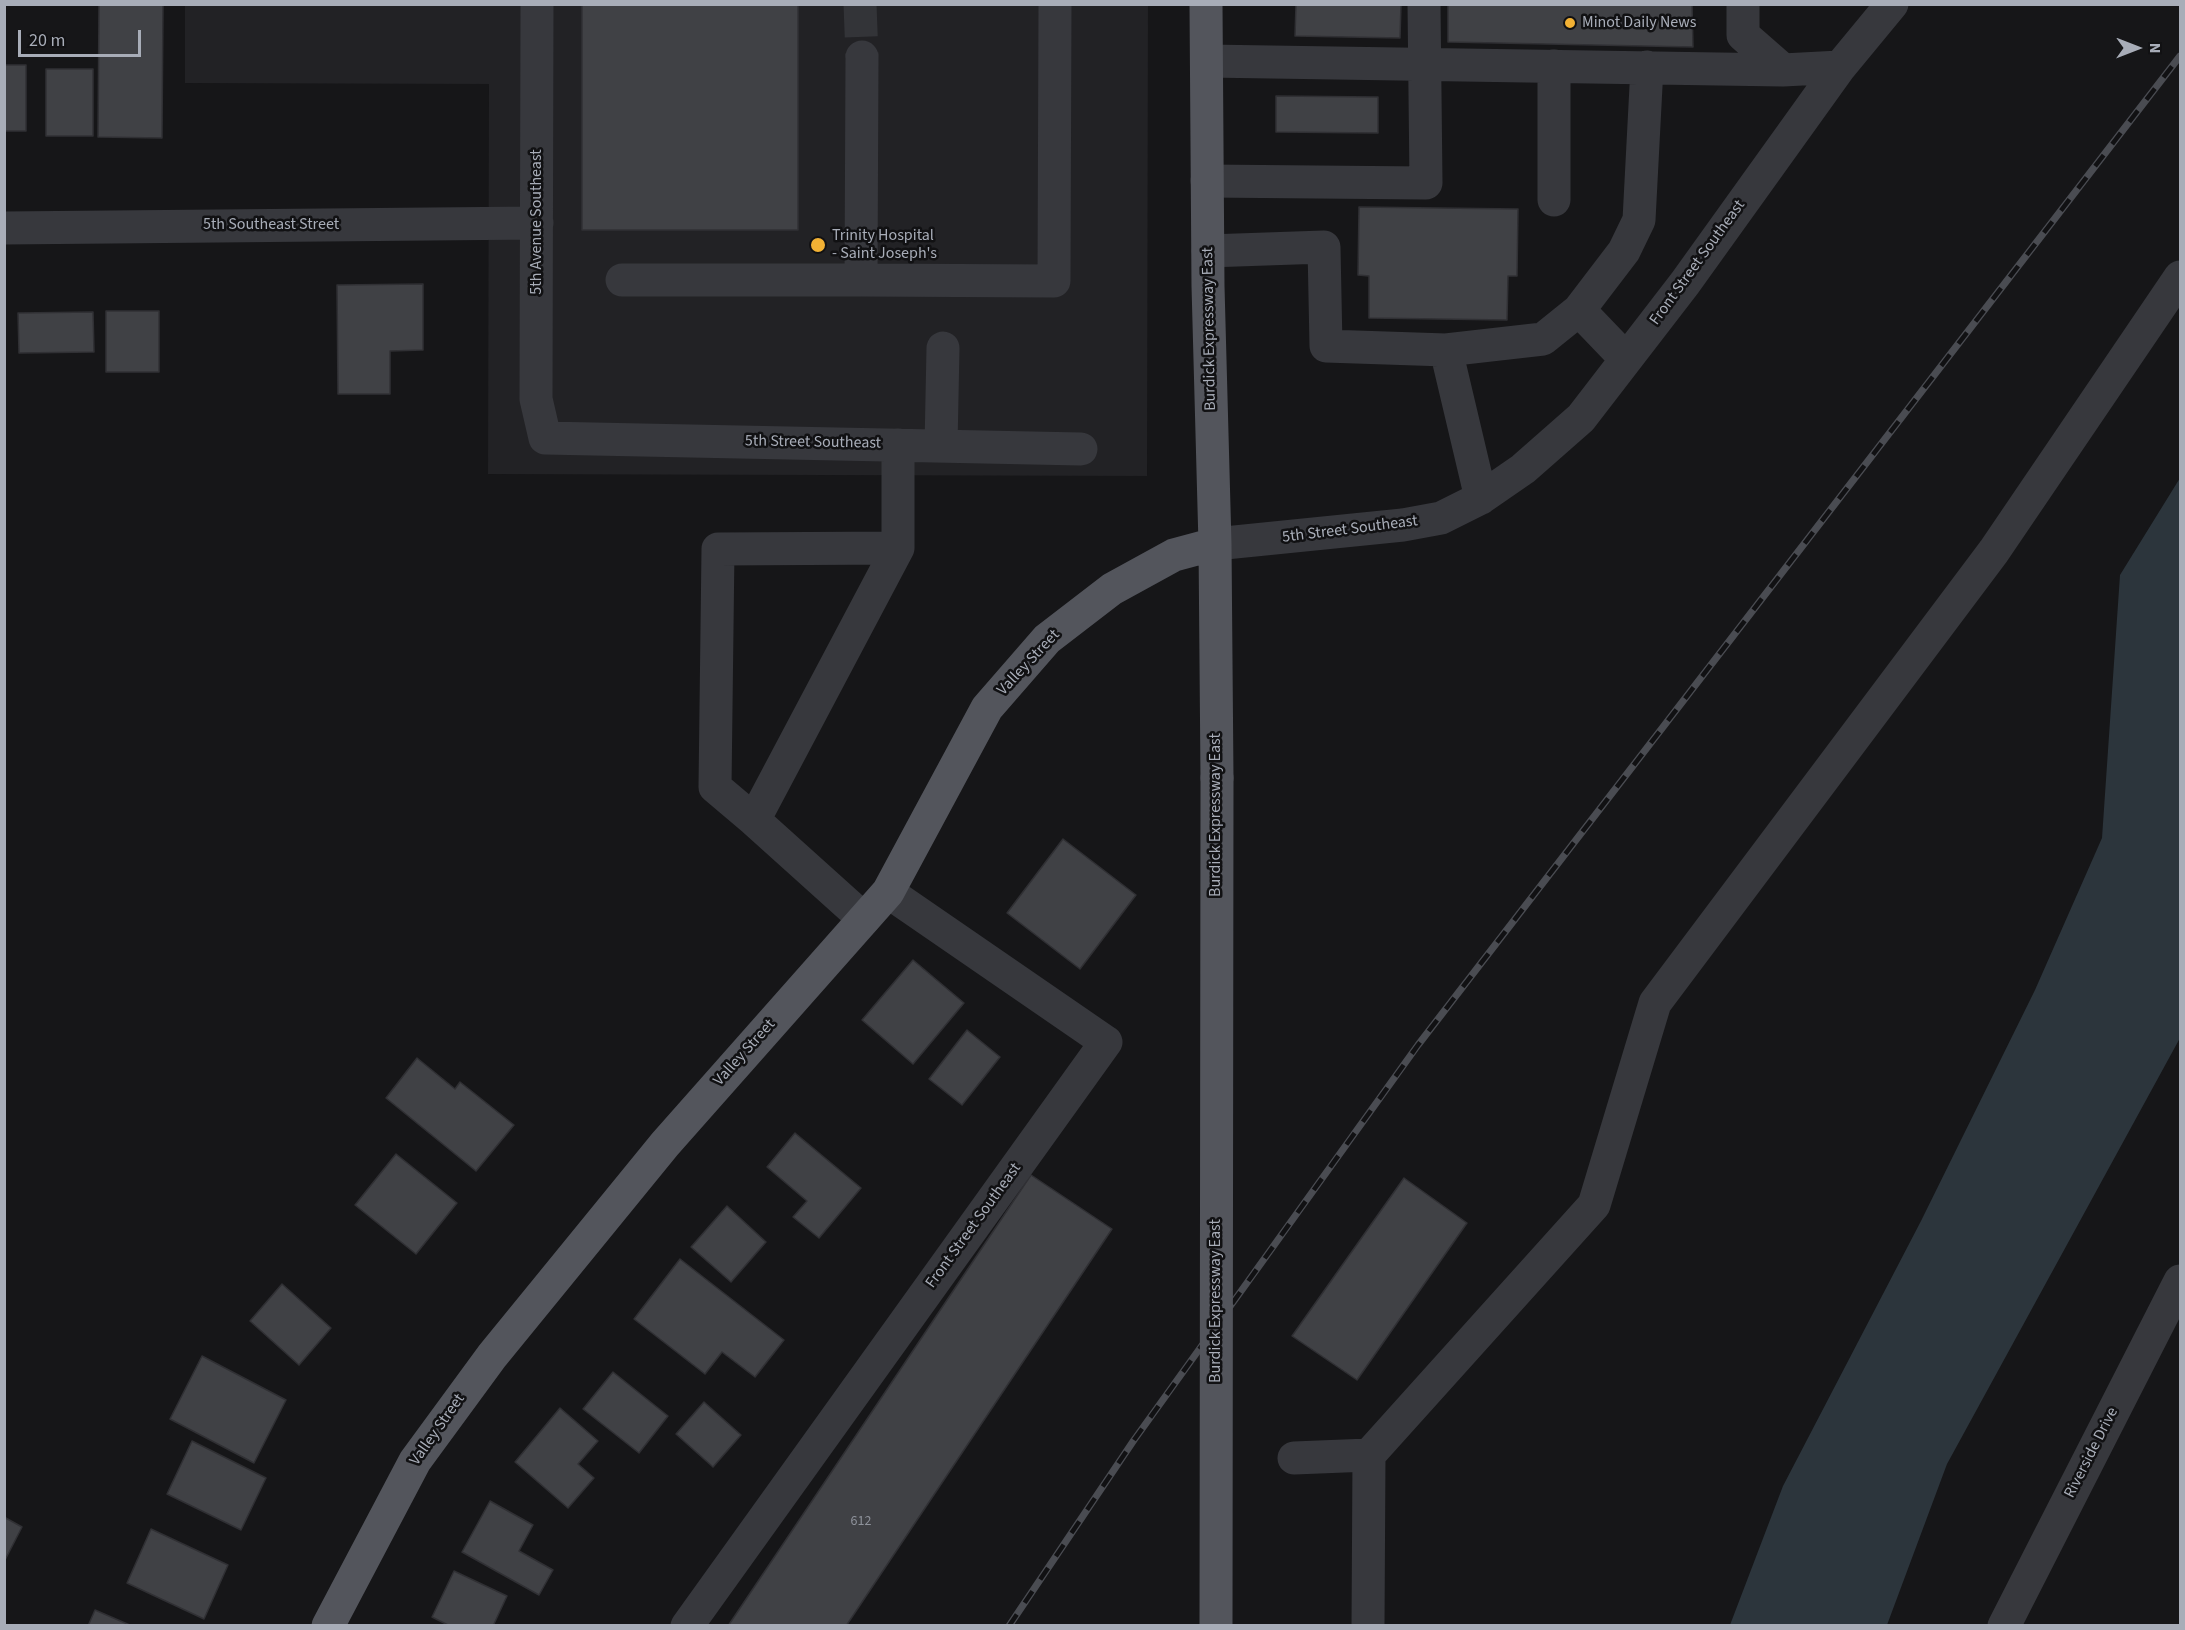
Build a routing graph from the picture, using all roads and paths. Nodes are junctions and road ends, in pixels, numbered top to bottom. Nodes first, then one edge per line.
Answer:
1 (537, 4) edge
2 (1055, 4) edge
3 (1206, 4) edge
4 (1424, 4) edge
5 (1743, 4) edge
6 (1892, 4) edge
7 (862, 57) tunnel mouth
8 (1207, 61) junction
9 (1424, 64) junction
10 (1554, 66) junction
11 (1647, 68) junction
12 (1840, 68) junction
13 (1783, 70) junction
14 (1207, 181) junction
15 (1554, 200) dead end
16 (537, 223) junction
17 (4, 228) edge
18 (1208, 251) junction
19 (2181, 277) edge
20 (622, 280) dead end
21 (861, 280) junction
22 (1579, 310) junction
23 (943, 348) dead end
24 (1446, 350) junction
25 (1626, 359) junction
26 (545, 438) joint
27 (898, 445) junction
28 (941, 446) junction
29 (1081, 449) dead end
30 (1480, 498) junction
31 (1215, 544) junction
32 (898, 548) junction
33 (754, 820) junction
34 (888, 892) junction
35 (864, 919) junction
36 (2181, 1281) edge
37 (1369, 1455) junction
38 (1294, 1458) dead end
39 (328, 1626) edge
40 (687, 1626) edge
41 (1216, 1626) edge
42 (1368, 1626) edge
43 (2004, 1626) edge

1 - 16 street, 5th Avenue Southeast
2 - 21 street
3 - 8 main road, Burdick Expressway East
4 - 9 street
5 - 13 street
6 - 12 street, Front Street Southeast
7 - 21 street
8 - 9 street
8 - 14 main road, Burdick Expressway East
9 - 10 street
9 - 14 street
10 - 11 street
10 - 15 street
11 - 13 street
11 - 22 street
12 - 13 street
12 - 25 street, Front Street Southeast
14 - 18 main road, Burdick Expressway East
16 - 17 street, 5th Southeast Street
16 - 26 street, 5th Avenue Southeast
18 - 24 street
18 - 31 main road, Burdick Expressway East
19 - 37 street
20 - 21 street
22 - 24 street
22 - 25 street
23 - 28 street
24 - 30 street
25 - 30 street, Front Street Southeast
26 - 27 street, 5th Street Southeast
27 - 28 street, 5th Street Southeast
27 - 32 street
28 - 29 street, 5th Street Southeast
30 - 31 street, 5th Street Southeast
31 - 34 main road, Valley Street
31 - 41 main road, Burdick Expressway East, bridge
32 - 33 street
32 - 33 street
33 - 35 street
34 - 35 main road, Valley Street
34 - 40 street, Front Street Southeast
35 - 39 main road, Valley Street
36 - 43 street, Riverside Drive
37 - 38 street
37 - 42 street

